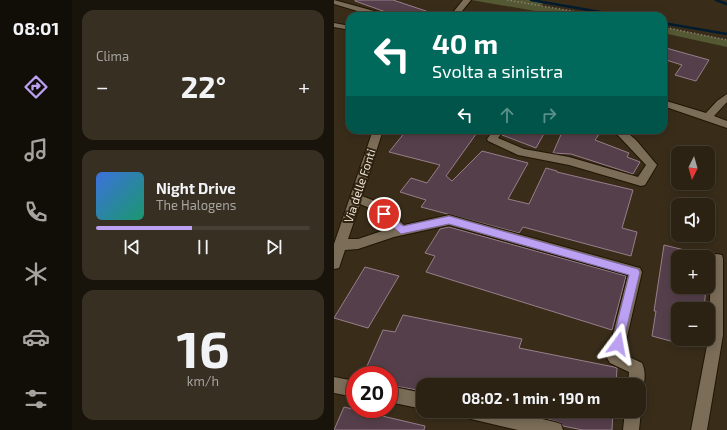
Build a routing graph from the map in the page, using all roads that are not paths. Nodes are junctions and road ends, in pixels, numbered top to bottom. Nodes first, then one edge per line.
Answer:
1 (467, 0) edge
2 (334, 2) edge
3 (368, 12) edge
4 (457, 12) edge
5 (334, 26) edge
6 (346, 28) edge
7 (723, 100) edge
8 (667, 104) edge
9 (708, 117) junction
10 (727, 125) edge
11 (377, 134) edge
12 (496, 134) edge
13 (623, 134) edge
14 (356, 198) junction
15 (401, 230) junction
16 (340, 245) junction
17 (717, 259) dead end
18 (334, 264) edge
19 (636, 378) edge
20 (334, 385) edge
21 (346, 387) edge
22 (398, 396) edge
23 (416, 399) edge
24 (502, 418) edge
25 (633, 418) edge
26 (555, 430) edge
27 (632, 430) edge
28 (700, 430) edge

1 - 4 street
2 - 3 street
5 - 6 street
7 - 9 street
8 - 9 street
9 - 10 street
11 - 14 street, Via delle Fonti
12 - 13 street
14 - 15 street
14 - 16 street, Via delle Fonti
15 - 16 street
15 - 19 street
16 - 18 street, Via delle Fonti
17 - 28 street
20 - 21 street
22 - 23 street
24 - 26 street
25 - 27 street

